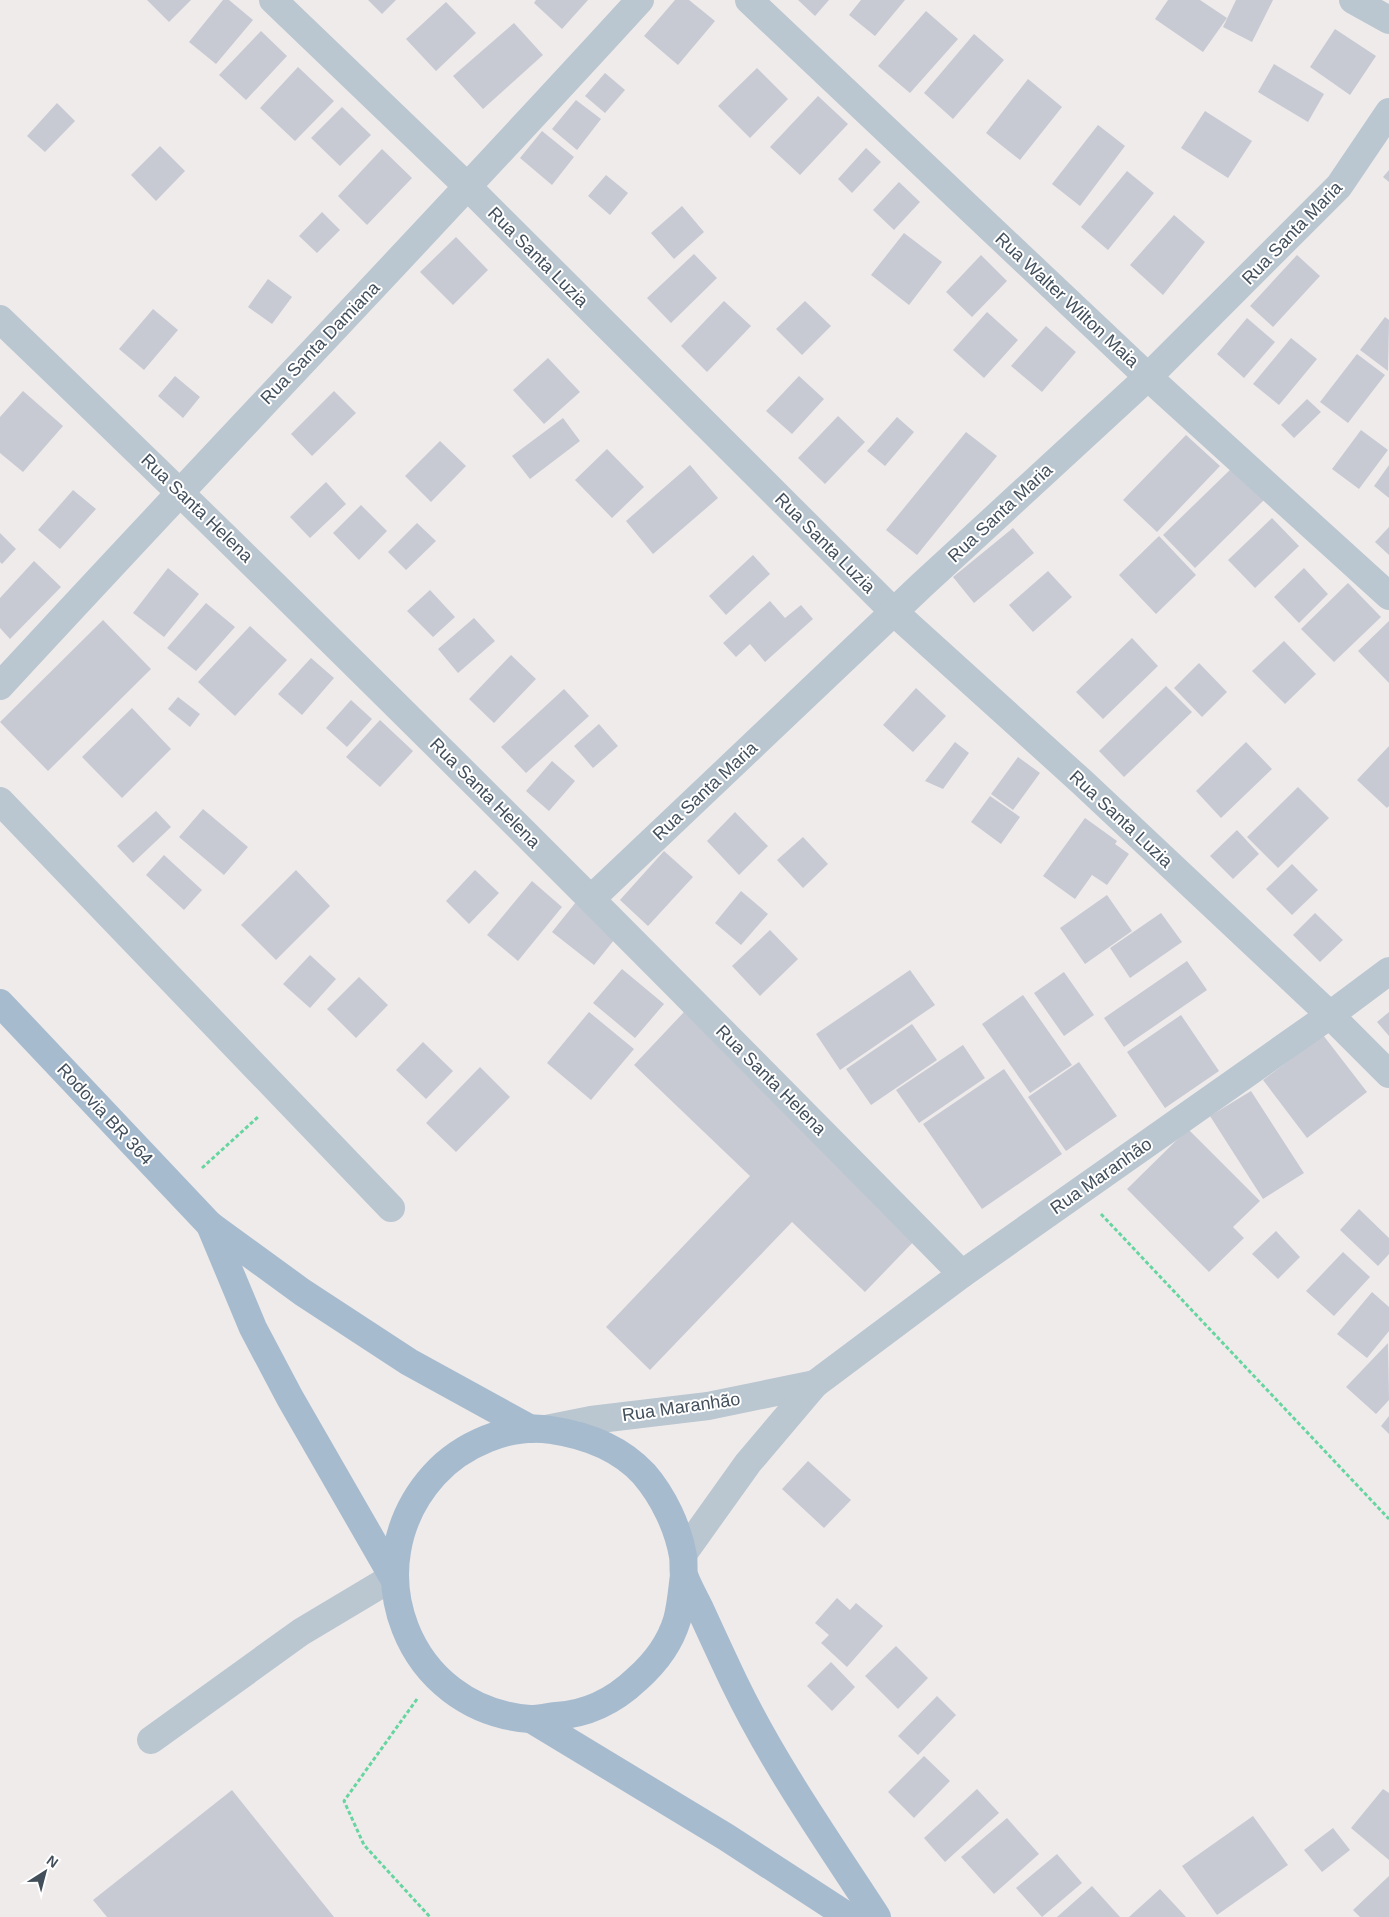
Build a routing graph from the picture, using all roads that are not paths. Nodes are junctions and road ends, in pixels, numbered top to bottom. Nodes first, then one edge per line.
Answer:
1 (273, 0) edge
2 (640, 0) edge
3 (749, 0) edge
4 (1353, 0) edge
5 (1389, 20) edge
6 (1389, 112) edge
7 (469, 188) junction
8 (0, 319) edge
9 (1148, 377) junction
10 (180, 491) junction
11 (1389, 596) edge
12 (894, 612) junction
13 (0, 686) edge
14 (0, 801) edge
15 (592, 898) junction
16 (1389, 971) edge
17 (0, 1003) edge
18 (1330, 1015) junction
19 (1389, 1074) edge
20 (391, 1208) dead end
21 (210, 1225) junction
22 (962, 1274) junction
23 (815, 1384) junction
24 (538, 1429) junction
25 (684, 1564) junction
26 (393, 1577) junction
27 (530, 1719) junction
28 (151, 1740) dead end
29 (849, 1917) edge
30 (877, 1917) edge

1 - 7 street, Rua Santa Luzia
2 - 7 street, Rua Santa Damiana
3 - 9 street, Rua Walter Wilton Maia
4 - 5 street
6 - 9 street, Rua Santa Maria
7 - 10 street, Rua Santa Damiana
7 - 12 street, Rua Santa Luzia
8 - 10 street, Rua Santa Helena
9 - 11 street, Rua Walter Wilton Maia
9 - 12 street, Rua Santa Maria
10 - 13 street, Rua Santa Damiana
10 - 15 street, Rua Santa Helena
12 - 15 street, Rua Santa Maria
12 - 18 street, Rua Santa Luzia
14 - 20 street
15 - 22 street, Rua Santa Helena
16 - 18 street, Rua Maranhão
17 - 21 main road, Rodovia BR 364
18 - 19 street, Rua Santa Luzia
18 - 22 street, Rua Maranhão
21 - 24 main road
21 - 26 main road
22 - 23 street, Rua Maranhão
23 - 24 street, Rua Maranhão
23 - 25 street, Rua Maranhão
24 - 25 main road
24 - 26 main road
25 - 27 main road
25 - 30 main road
26 - 27 main road
26 - 28 street
27 - 29 main road

